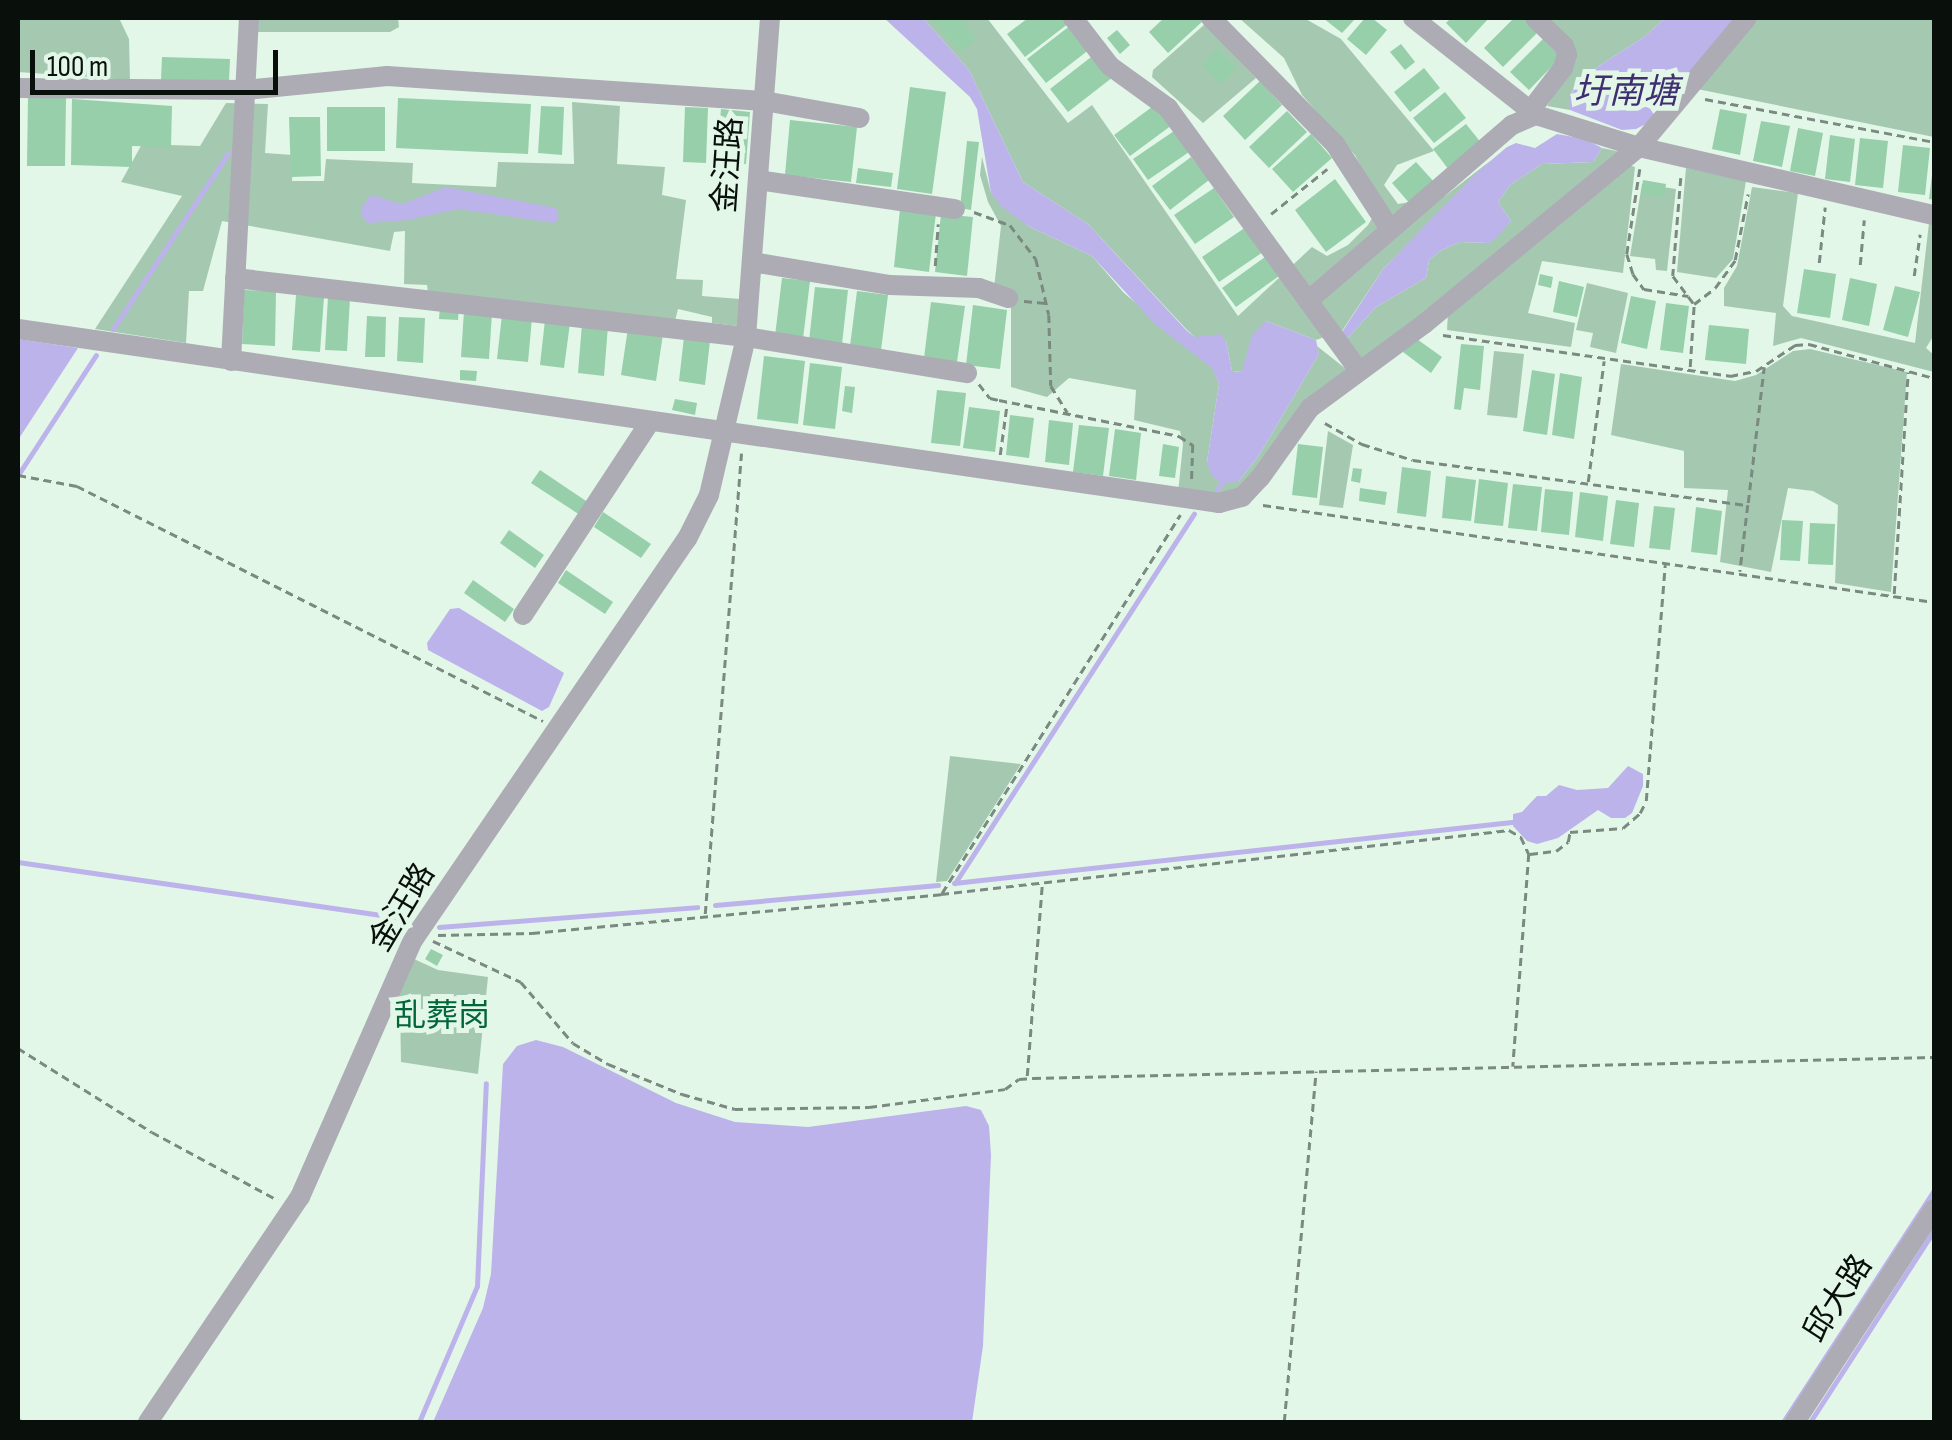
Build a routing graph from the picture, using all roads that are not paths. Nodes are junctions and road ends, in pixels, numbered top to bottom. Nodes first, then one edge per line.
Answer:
1 (249, 18) edge
2 (770, 18) edge
3 (1073, 18) edge
4 (1210, 18) edge
5 (1414, 18) edge
6 (1534, 18) edge
7 (1747, 18) edge
8 (18, 88) edge
9 (245, 90) junction
10 (764, 101) junction
11 (1533, 112) junction
12 (859, 118) dead end
13 (1641, 148) junction
14 (758, 180) junction
15 (947, 208) road end
16 (1929, 214) edge
17 (1390, 229) junction
18 (752, 262) junction
19 (236, 278) junction
20 (1008, 298) road end
21 (1308, 301) junction
22 (18, 329) edge
23 (746, 337) junction
24 (232, 361) junction
25 (1359, 372) junction
26 (967, 373) road end
27 (649, 423) junction
28 (733, 435) junction
29 (522, 615) dead end
30 (1934, 1209) edge
31 (148, 1422) edge
32 (1794, 1422) edge

1 - 9 street
2 - 10 street, 金汪路
3 - 21 street
4 - 17 street
5 - 11 street
6 - 11 street
7 - 13 street
8 - 9 street
9 - 10 street
9 - 19 street
10 - 12 street
10 - 14 street, 金汪路
11 - 13 street
11 - 17 street
13 - 16 street
13 - 25 street
14 - 15 street
14 - 18 street, 金汪路
17 - 21 street
18 - 20 street
18 - 23 street, 金汪路
19 - 23 street
19 - 24 street
21 - 25 street
22 - 24 street
23 - 26 street
23 - 28 street, 金汪路
24 - 27 street
25 - 28 street
27 - 28 street
27 - 29 street
28 - 31 street, 金汪路
30 - 32 street, 邱大路

